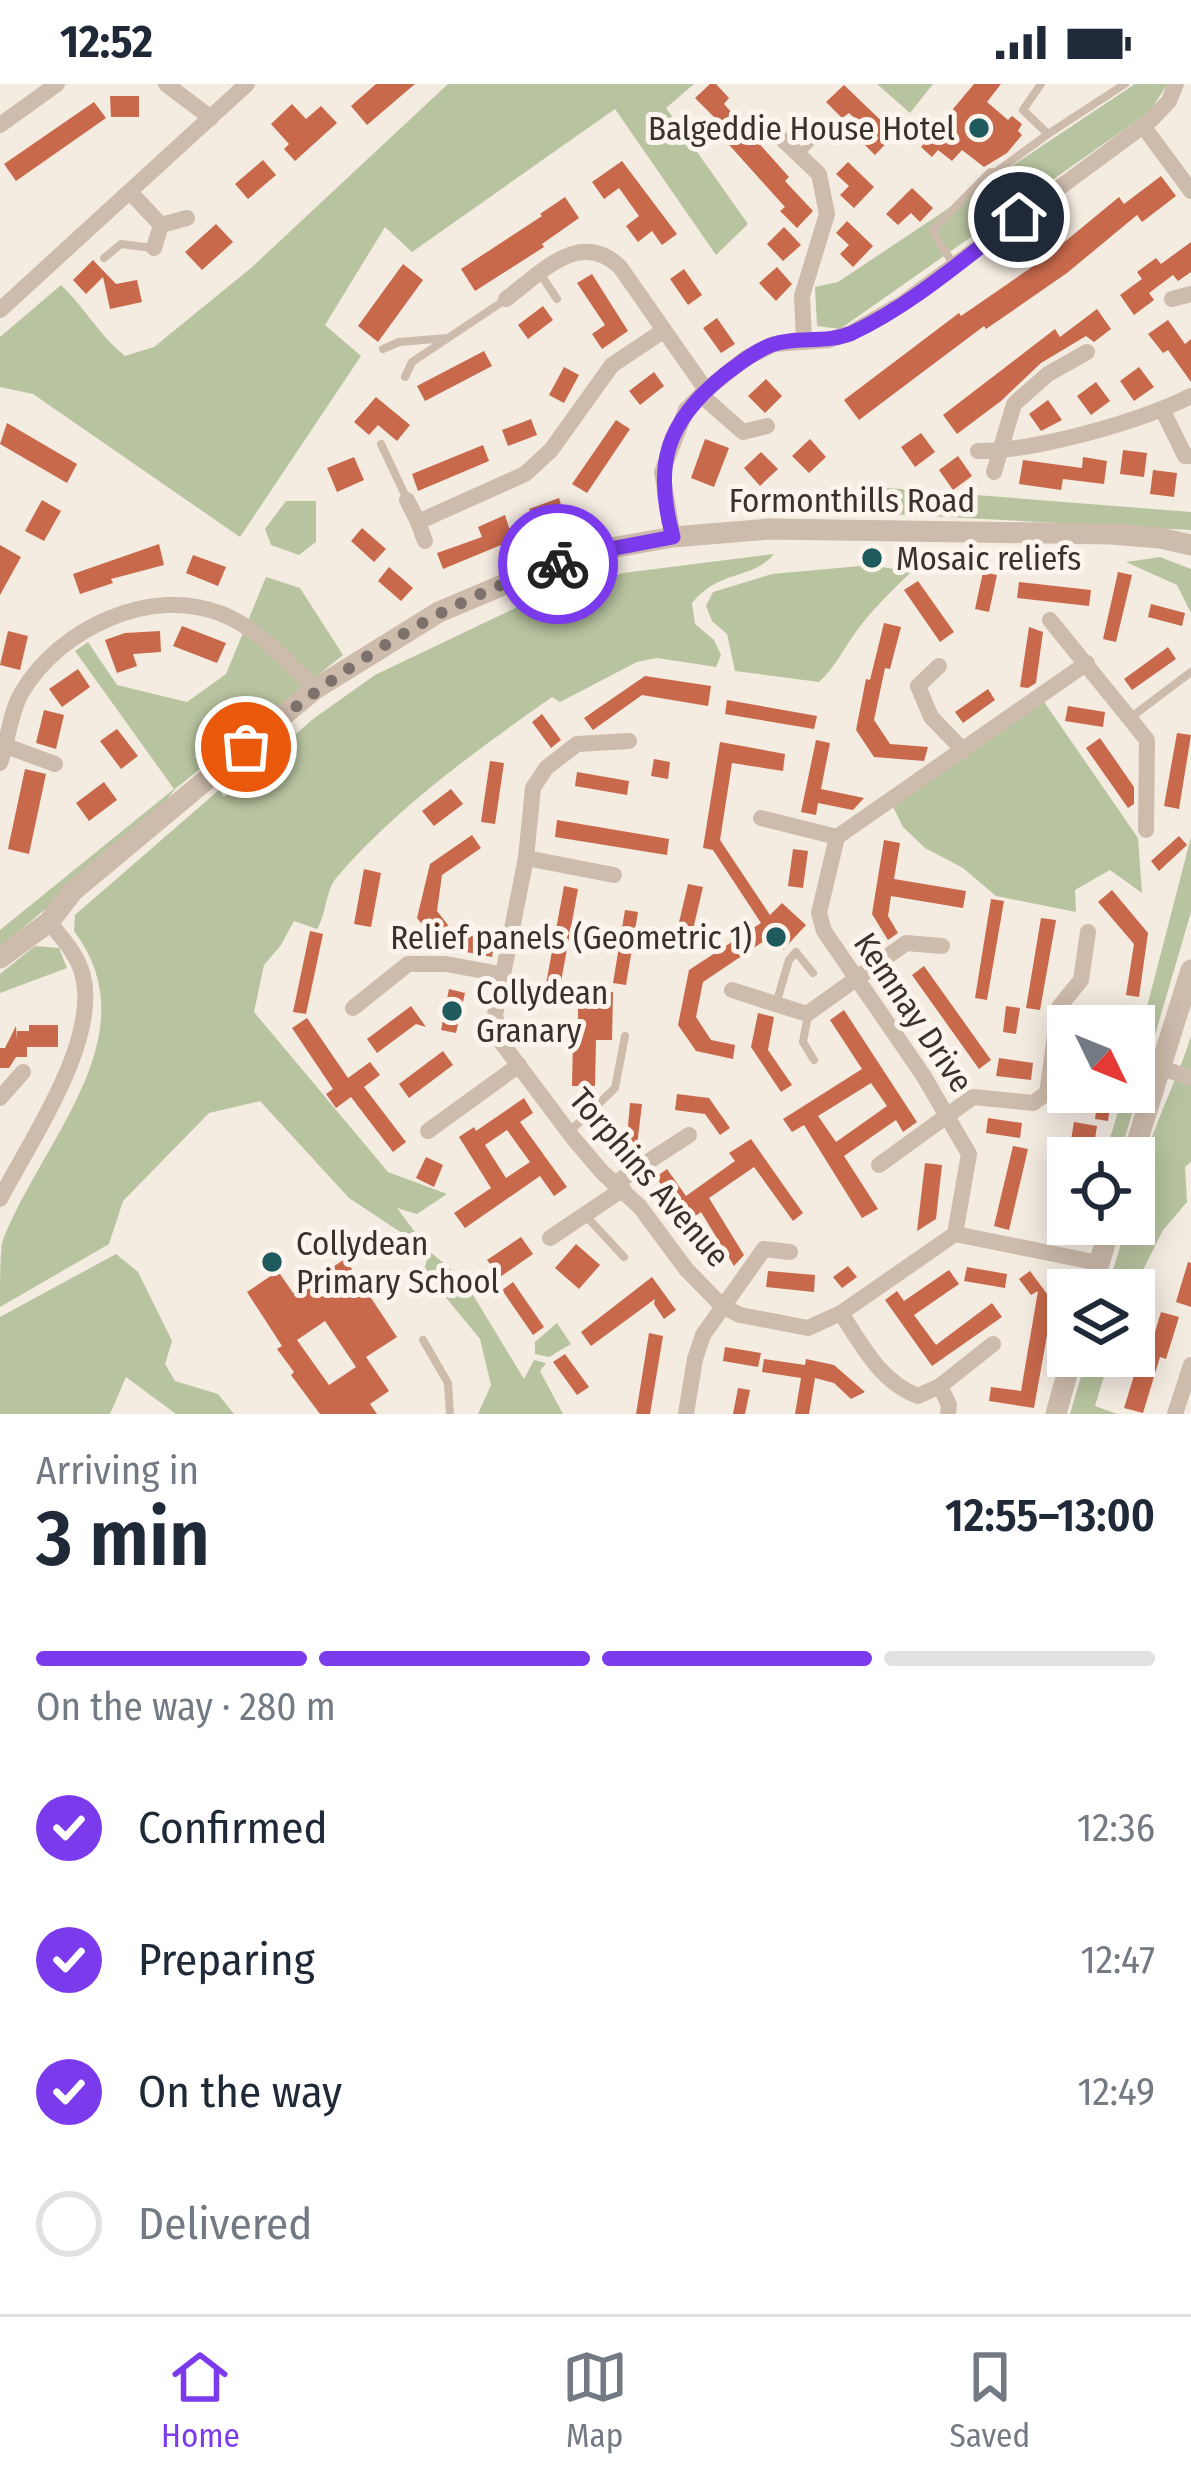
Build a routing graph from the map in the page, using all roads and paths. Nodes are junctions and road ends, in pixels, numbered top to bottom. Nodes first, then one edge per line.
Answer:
1 (57, 84) edge
2 (166, 84) edge
3 (248, 84) edge
4 (1041, 84) edge
5 (1125, 84) edge
6 (1176, 84) edge
7 (211, 118) junction
8 (1147, 123) junction
9 (0, 125) edge
10 (844, 127) dead end
11 (1048, 134) junction
12 (781, 138) dead end
13 (799, 155) junction
14 (1191, 191) edge
15 (131, 193) junction
16 (187, 218) dead end
17 (160, 225) junction
18 (154, 248) joint
19 (104, 258) dead end
20 (954, 265) junction
21 (540, 274) junction
22 (1191, 294) edge
23 (506, 299) joint
24 (557, 299) dead end
25 (1172, 299) dead end
26 (0, 310) edge
27 (663, 332) junction
28 (448, 338) junction
29 (804, 342) junction
30 (383, 349) dead end
31 (1087, 352) dead end
32 (405, 377) dead end
33 (704, 393) junction
34 (1191, 396) edge
35 (1162, 409) junction
36 (767, 426) dead end
37 (381, 444) dead end
38 (978, 451) dead end
39 (1002, 451) junction
40 (1191, 456) edge
41 (994, 472) dead end
42 (407, 500) joint
43 (418, 522) junction
44 (673, 537) junction
45 (425, 541) dead end
46 (1191, 545) edge
47 (1050, 620) dead end
48 (1087, 663) junction
49 (939, 666) dead end
50 (1191, 672) edge
51 (315, 689) junction
52 (1130, 718) junction
53 (628, 741) dead end
54 (964, 751) junction
55 (3, 754) edge
56 (55, 764) dead end
57 (761, 818) dead end
58 (1146, 830) dead end
59 (837, 837) junction
60 (526, 858) junction
61 (614, 875) dead end
62 (49, 922) junction
63 (1088, 932) dead end
64 (942, 946) dead end
65 (0, 958) edge
66 (1191, 970) edge
67 (813, 973) dead end
68 (500, 974) junction
69 (856, 981) junction
70 (732, 990) dead end
71 (776, 1004) junction
72 (353, 1009) dead end
73 (807, 1014) junction
74 (626, 1036) dead end
75 (814, 1060) dead end
76 (519, 1065) junction
77 (1161, 1068) junction
78 (23, 1072) dead end
79 (1191, 1078) edge
80 (0, 1098) edge
81 (949, 1117) junction
82 (428, 1131) dead end
83 (569, 1132) junction
84 (689, 1135) dead end
85 (1139, 1137) edge
86 (879, 1165) dead end
87 (619, 1186) junction
88 (0, 1199) edge
89 (585, 1215) junction
90 (955, 1234) junction
91 (550, 1238) dead end
92 (1105, 1245) edge
93 (790, 1252) dead end
94 (624, 1257) dead end
95 (1099, 1263) junction
96 (1097, 1269) edge
97 (722, 1306) junction
98 (841, 1313) junction
99 (422, 1340) dead end
100 (993, 1344) dead end
101 (1191, 1365) edge
102 (1066, 1377) edge
103 (940, 1386) junction
104 (450, 1414) edge
105 (686, 1414) edge
106 (948, 1414) edge
107 (1056, 1414) edge
108 (1175, 1414) edge

1 - 9 street
2 - 7 street
3 - 7 street
4 - 11 lane
5 - 11 lane
6 - 8 street
7 - 15 street
8 - 14 street
8 - 20 street
10 - 13 lane
11 - 20 lane
12 - 13 street
13 - 29 street
15 - 17 street
15 - 26 street
16 - 17 street
17 - 18 street
18 - 19 lane
20 - 29 street
21 - 23 street
21 - 24 lane
21 - 27 street
22 - 25 street
23 - 28 lane
27 - 33 street
27 - 43 street
28 - 30 lane
28 - 32 lane
29 - 33 street
31 - 39 street
33 - 36 street
33 - 44 street
34 - 35 street
35 - 39 street
35 - 40 street
37 - 42 lane
38 - 39 street
39 - 41 street
42 - 43 street
43 - 45 street
44 - 46 street, Formonthills Road
44 - 51 street, Formonthills Road
47 - 48 street
48 - 52 street
48 - 54 street
49 - 54 street
50 - 52 lane
51 - 55 street
51 - 62 street, Formonthills Road
52 - 58 street
53 - 60 street, Torphins Avenue
54 - 59 street
55 - 56 street
57 - 59 street
59 - 69 street, Kemnay Drive
60 - 61 street
60 - 68 street, Torphins Avenue
62 - 65 street, Formonthills Road
62 - 88 street
63 - 81 street
64 - 69 street
66 - 77 street
67 - 71 lane
68 - 72 street
68 - 76 street, Torphins Avenue
69 - 73 street
69 - 81 street, Kemnay Drive
70 - 71 street
71 - 73 street
73 - 75 lane
74 - 83 lane
76 - 82 street
76 - 83 street, Torphins Avenue
77 - 79 street
77 - 85 street
78 - 80 street
81 - 86 street
81 - 90 street, Kemnay Drive
83 - 87 street, Torphins Avenue
84 - 87 street
87 - 89 street
87 - 97 street, Torphins Avenue
89 - 91 street
89 - 94 lane
90 - 95 street
90 - 98 street, Torphins Avenue
92 - 95 street
93 - 97 street
95 - 96 street
97 - 98 street, Torphins Avenue
97 - 105 street
98 - 103 street
99 - 104 lane
100 - 103 street
101 - 108 street
102 - 107 street
103 - 106 street

